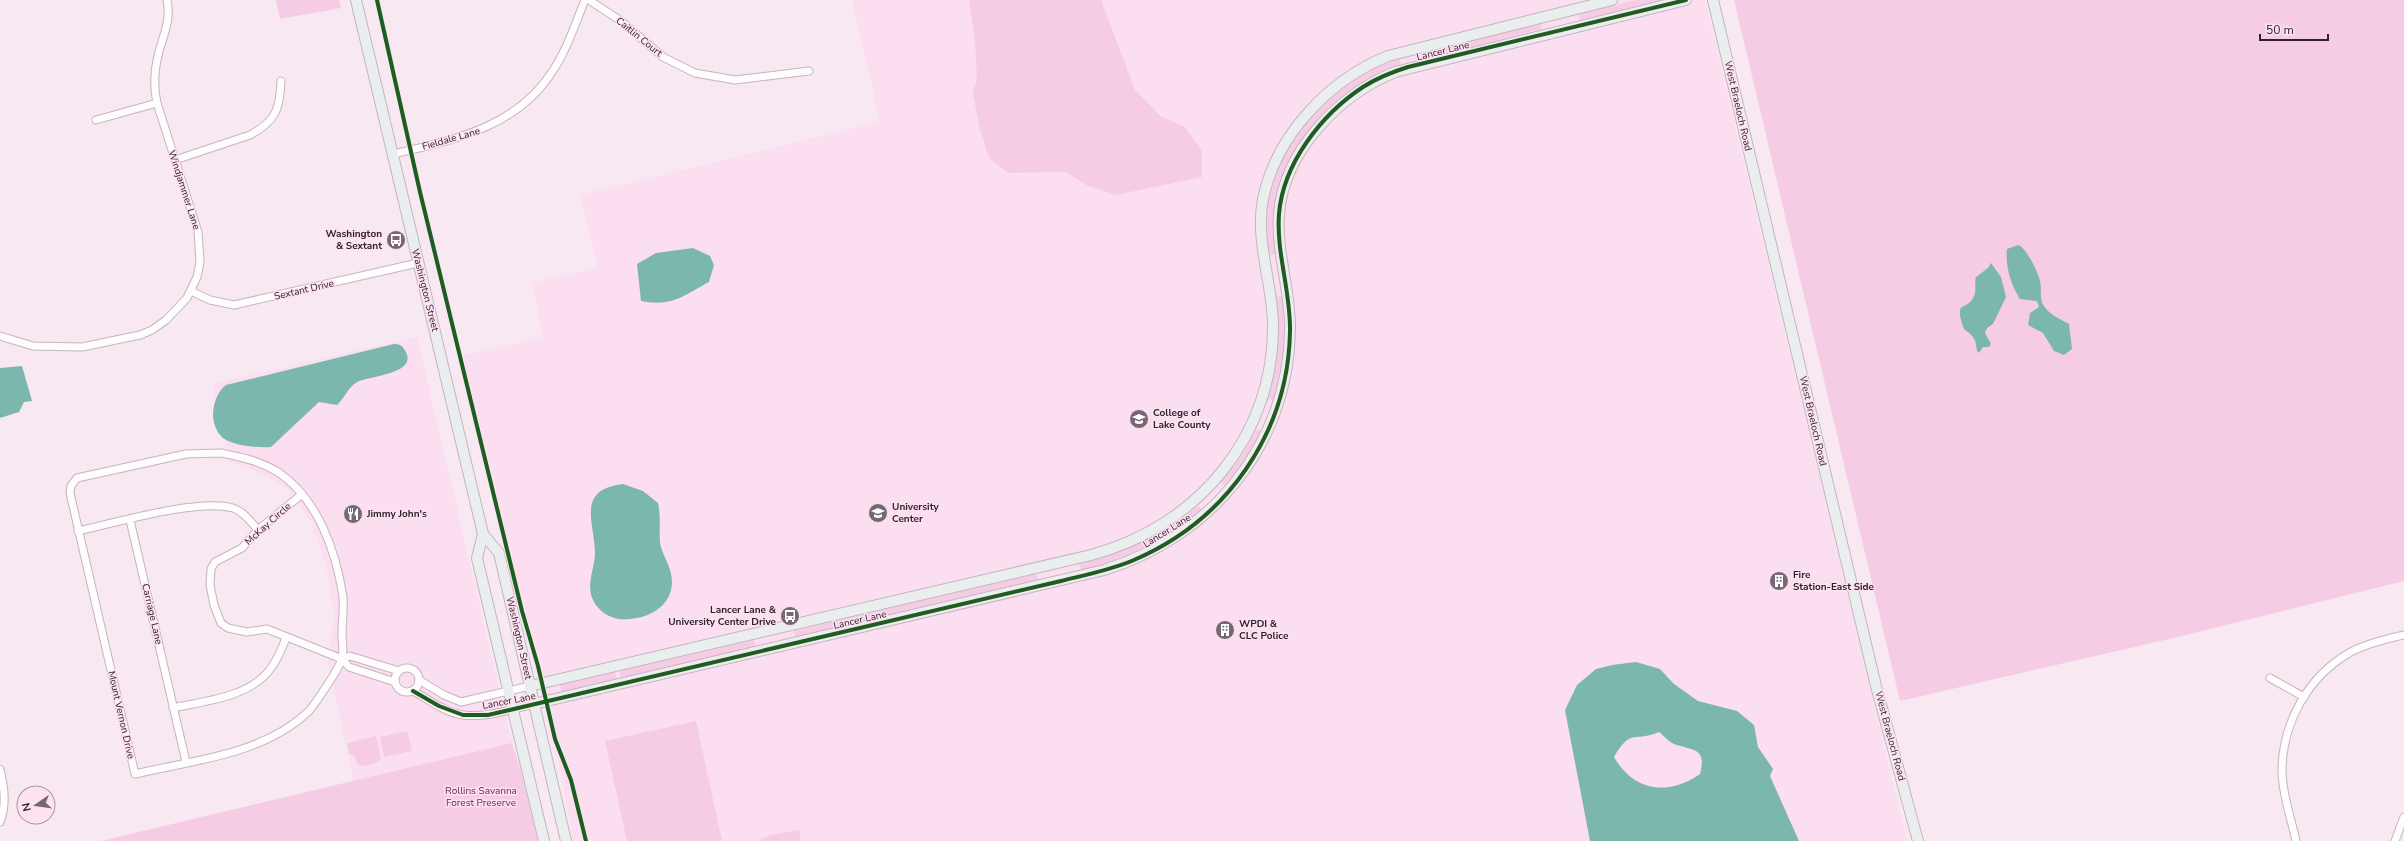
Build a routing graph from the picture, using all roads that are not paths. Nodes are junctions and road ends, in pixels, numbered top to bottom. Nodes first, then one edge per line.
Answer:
1 (167, 0) edge
2 (356, 0) edge
3 (585, 0) edge
4 (589, 0) edge
5 (1612, 0) edge
6 (1686, 0) edge
7 (1714, 0) edge
8 (810, 71) dead end
9 (281, 81) dead end
10 (157, 103) junction
11 (96, 120) dead end
12 (392, 154) junction
13 (175, 160) junction
14 (418, 263) junction
15 (191, 291) junction
16 (0, 336) edge
17 (301, 495) junction
18 (130, 520) junction
19 (258, 530) junction
20 (78, 531) junction
21 (483, 534) junction
22 (2404, 635) edge
23 (286, 638) junction
24 (342, 659) junction
25 (399, 671) junction
26 (2270, 678) dead end
27 (419, 680) junction
28 (395, 682) junction
29 (530, 686) junction
30 (413, 691) junction
31 (508, 691) junction
32 (2304, 697) junction
33 (534, 704) junction
34 (173, 708) junction
35 (512, 709) junction
36 (186, 762) junction
37 (0, 769) edge
38 (2404, 818) edge
39 (0, 822) edge
40 (544, 841) edge
41 (566, 841) edge
42 (1918, 841) edge
43 (2296, 841) edge
44 (2395, 841) edge

1 - 10 street, Windjammer Lane
2 - 12 street, Washington Street
3 - 12 street, Fieldale Lane
4 - 8 street, Caitlin Court
5 - 29 street, Lancer Lane
6 - 33 street, Lancer Lane
7 - 42 street, West Braeloch Road
9 - 13 street
10 - 11 street
10 - 13 street, Windjammer Lane
12 - 14 street, Washington Street
13 - 15 street, Windjammer Lane
14 - 15 street, Sextant Drive
14 - 21 street, Washington Street
15 - 16 street, Windjammer Lane
17 - 19 street, McKay Circle
17 - 20 street, Mount Vernon Drive
17 - 24 street, Mount Vernon Drive
18 - 19 street
18 - 20 street
18 - 34 street, Carriage Lane
19 - 23 street, McKay Circle
20 - 36 street, Mount Vernon Drive
21 - 29 street, Washington Street
21 - 31 street, Washington Street
22 - 32 street
23 - 24 street, McKay Circle
23 - 34 street
24 - 25 street, Lancer Lane
24 - 28 street, Lancer Lane
24 - 36 street, Mount Vernon Drive
25 - 27 street, Lancer Lane
25 - 28 street
26 - 32 street
27 - 30 street
27 - 31 street, Lancer Lane
28 - 30 street, Lancer Lane
29 - 31 street, Lancer Lane
29 - 33 street, Washington Street
30 - 35 street, Lancer Lane
31 - 35 street, Washington Street
32 - 43 street
33 - 35 street, Lancer Lane
33 - 41 street, Washington Street
34 - 36 street, Carriage Lane
35 - 40 street, Washington Street
37 - 39 street
38 - 44 street

